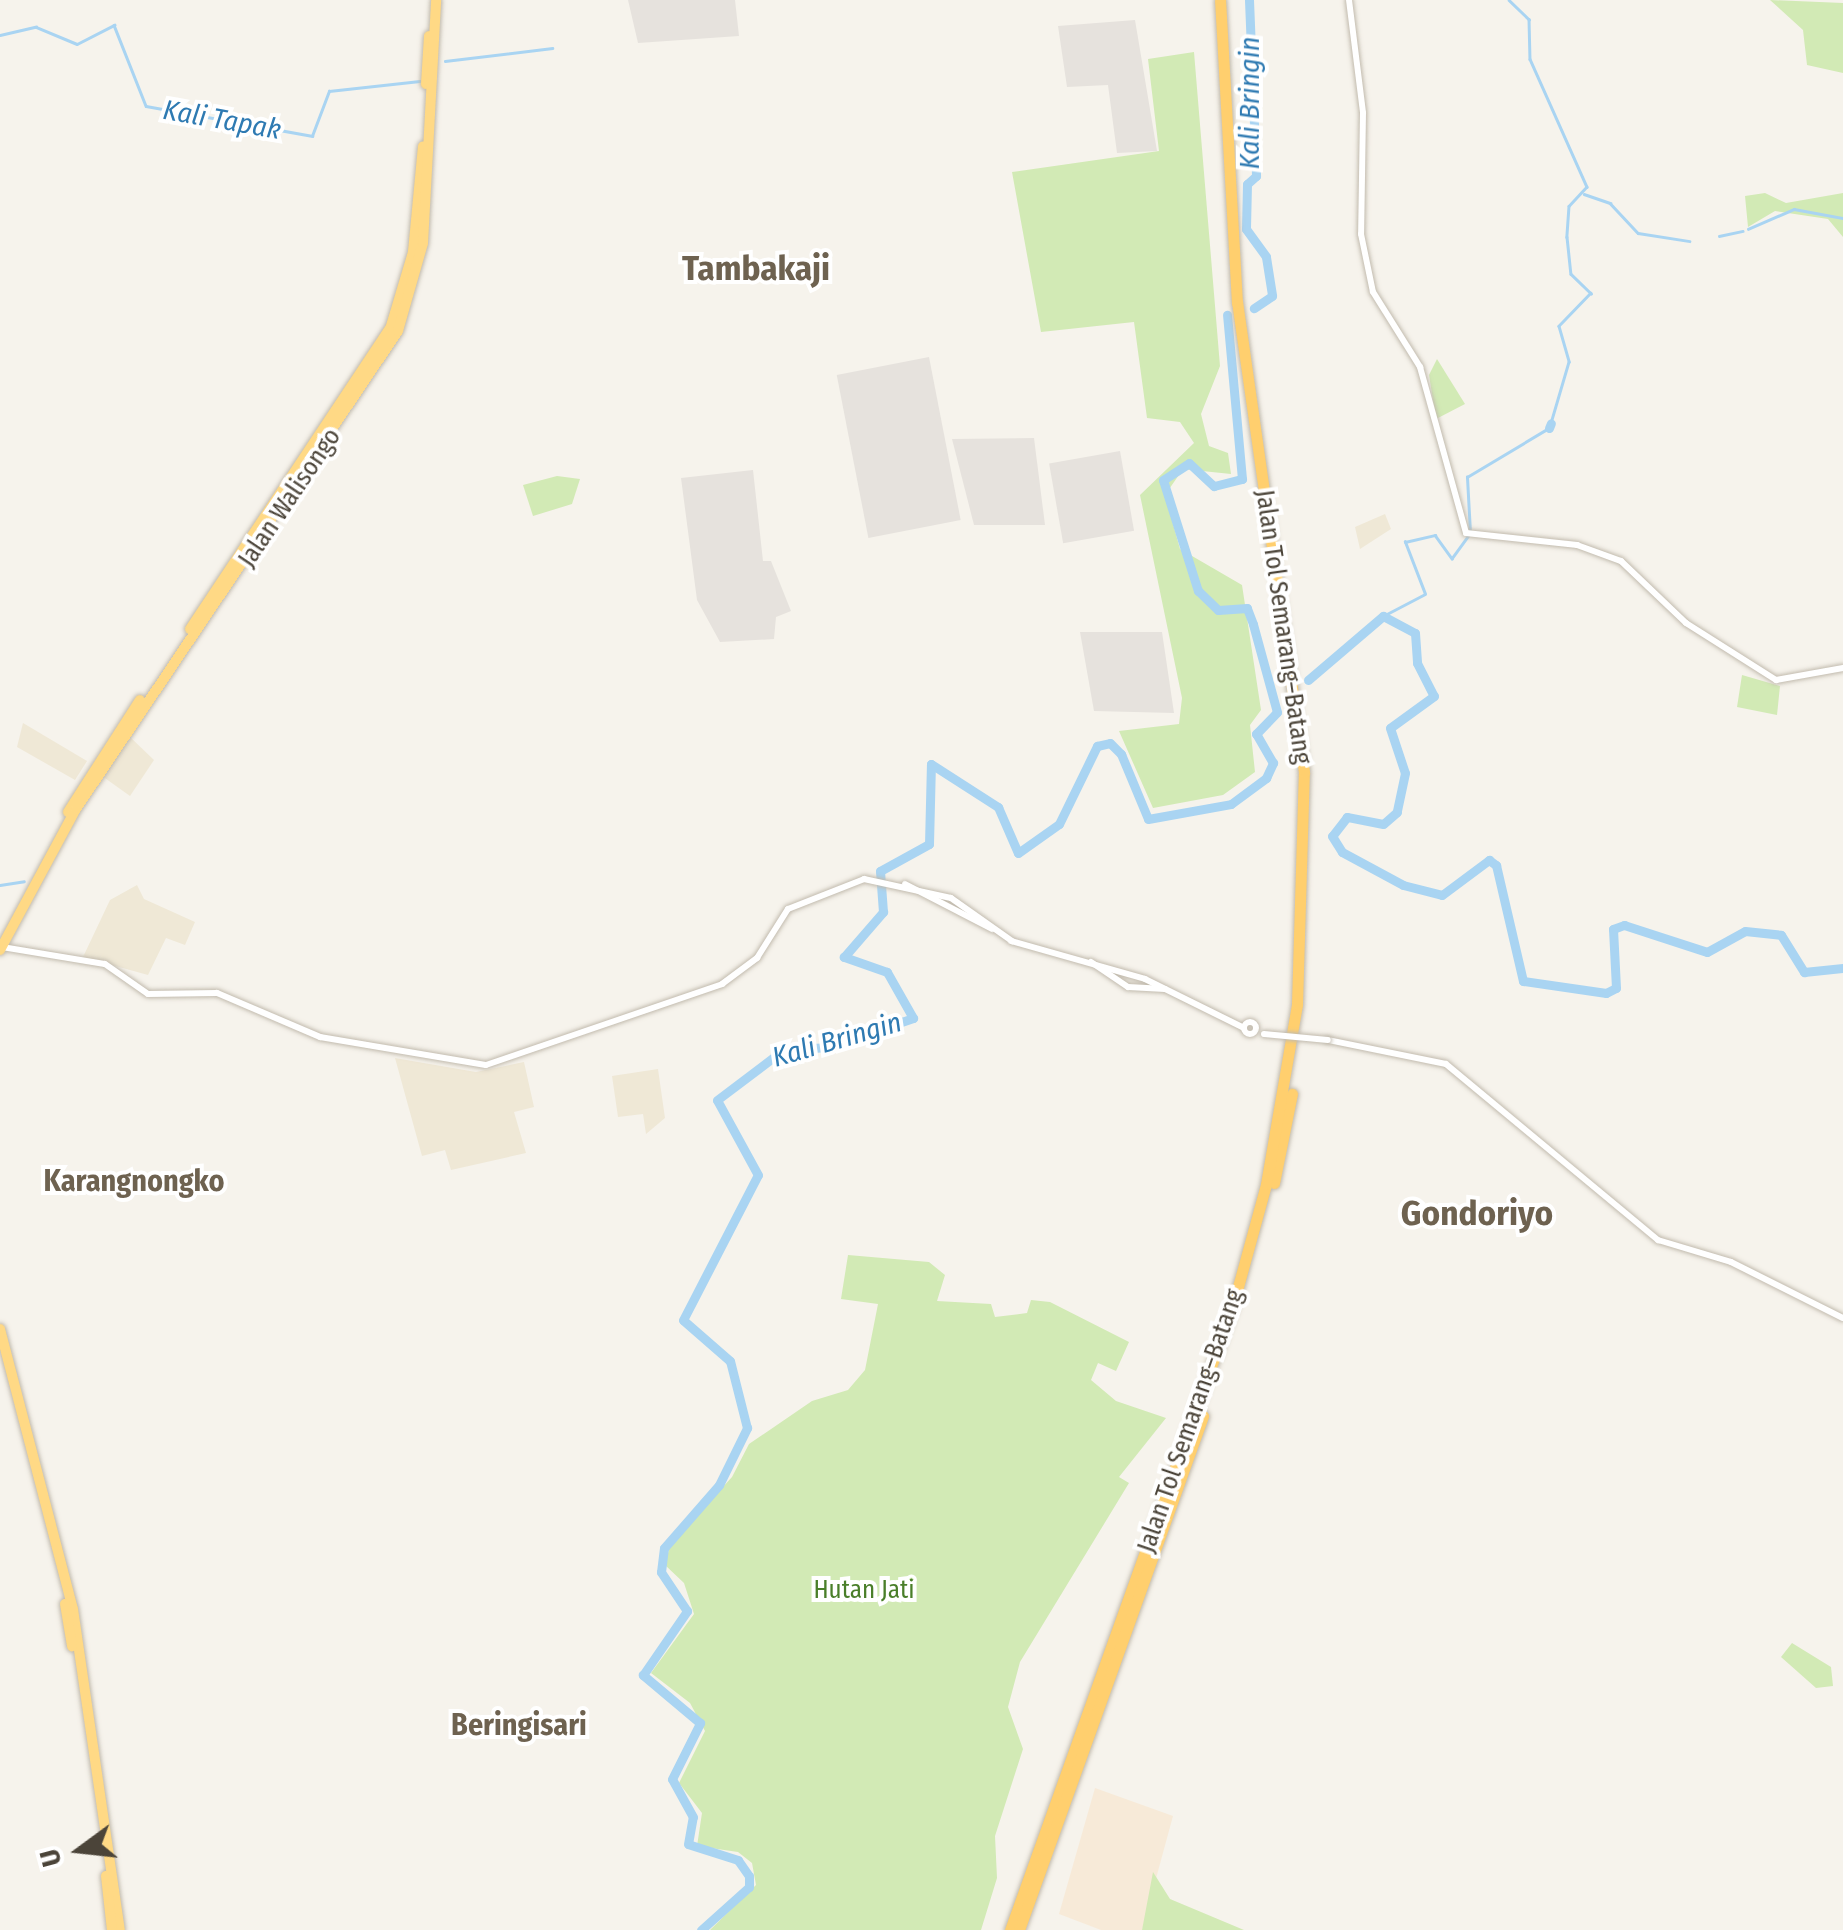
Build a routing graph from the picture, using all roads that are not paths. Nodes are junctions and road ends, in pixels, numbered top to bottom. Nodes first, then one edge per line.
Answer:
1 (433, 0) edge
2 (1223, 0) edge
3 (1348, 0) edge
4 (1843, 668) edge
5 (1303, 708) junction
6 (1, 946) edge
7 (1843, 1318) edge
8 (0, 1330) edge
9 (0, 1362) edge
10 (116, 1930) edge
11 (1010, 1930) edge
12 (1019, 1930) edge

1 - 6 highway, Jalan Walisongo
2 - 5 highway, Jalan Tol Semarang–Batang
3 - 4 street
5 - 11 highway, Jalan Tol Semarang–Batang
5 - 12 highway, Jalan Tol Semarang–Batang
6 - 7 street, bridge
8 - 10 highway
9 - 10 highway

